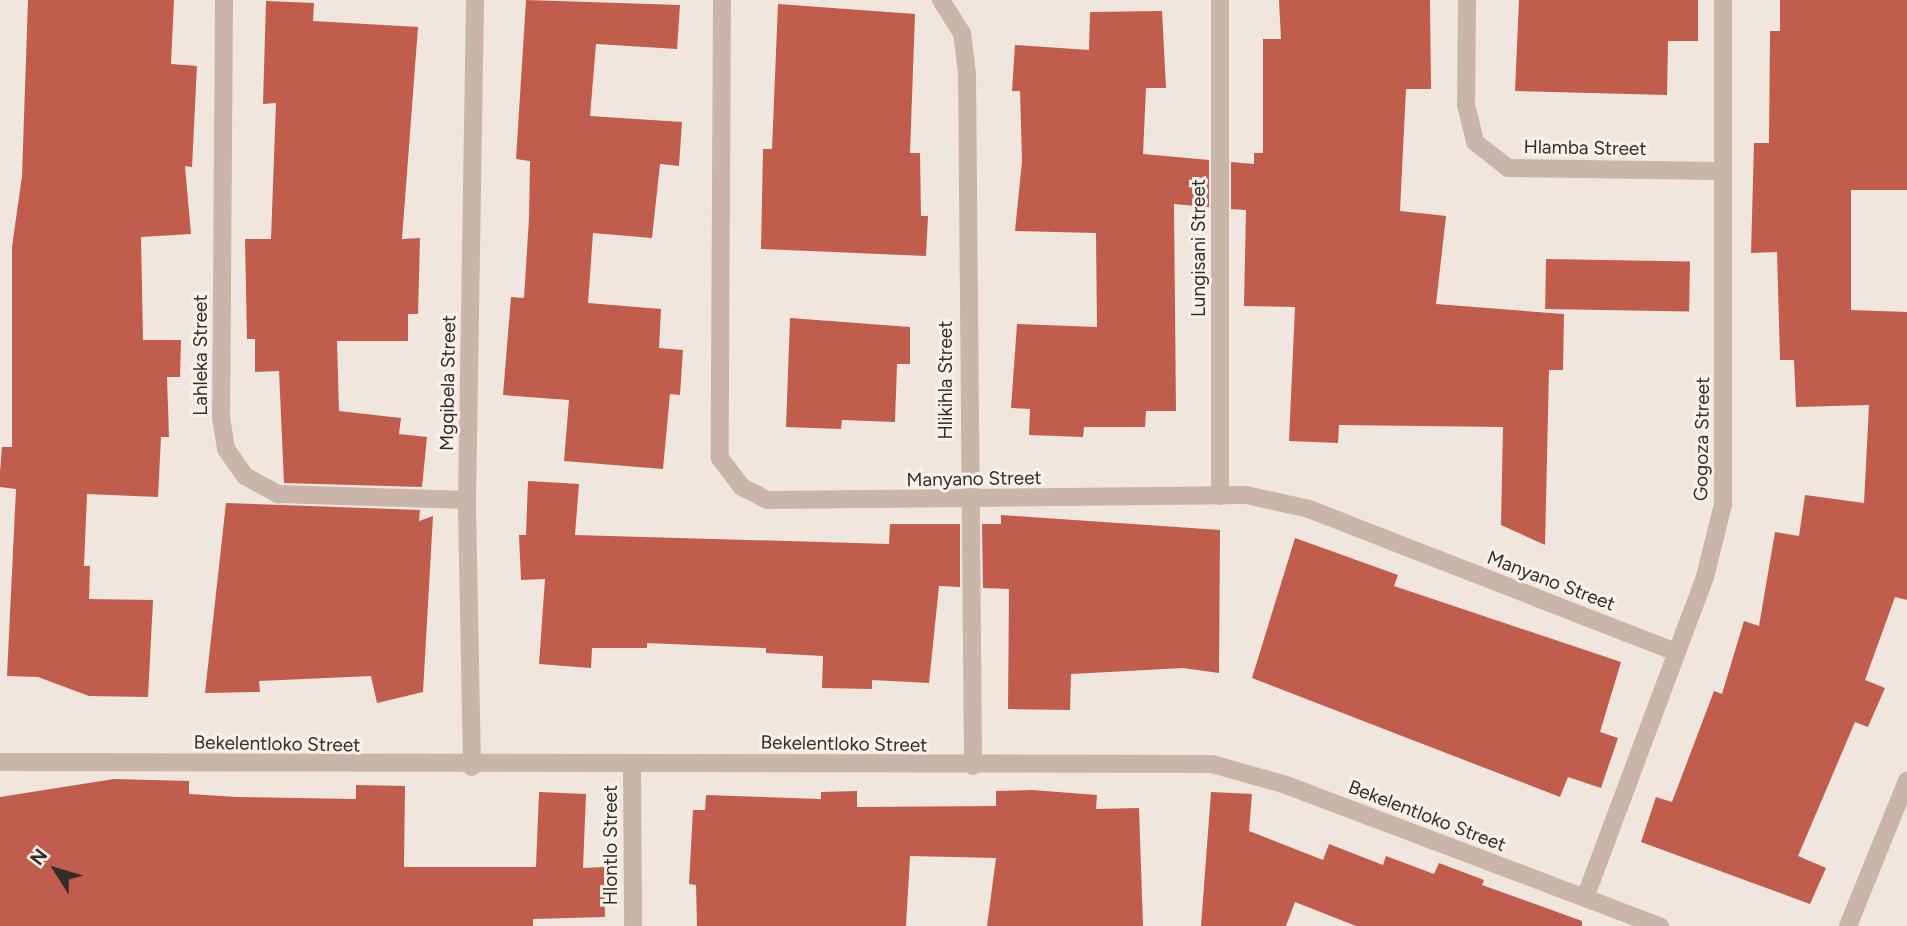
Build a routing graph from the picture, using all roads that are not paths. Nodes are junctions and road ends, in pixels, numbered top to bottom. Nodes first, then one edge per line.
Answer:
1 (224, 0) edge
2 (475, 0) edge
3 (722, 0) edge
4 (941, 0) edge
5 (1220, 0) edge
6 (1467, 0) edge
7 (1723, 0) edge
8 (1720, 171) junction
9 (1220, 496) junction
10 (467, 500) junction
11 (967, 500) junction
12 (1676, 652) junction
13 (0, 762) edge
14 (632, 763) junction
15 (973, 766) junction
16 (472, 767) junction
17 (1907, 781) edge
18 (1585, 898) junction
19 (633, 926) edge
20 (1660, 926) edge
21 (1848, 926) edge

1 - 10 street, Lahleka Street
2 - 10 street, Mgqibela Street
3 - 11 street, Manyano Street
4 - 11 street, Hlikihla Street
5 - 9 street, Lungisani Street
6 - 8 street, Hlamba Street
7 - 8 street, Gogoza Street
8 - 12 street, Gogoza Street
9 - 11 street, Manyano Street
9 - 12 street, Manyano Street
10 - 16 street, Mgqibela Street
11 - 15 street, Hlikihla Street
12 - 18 street, Gogoza Street
13 - 16 street, Bekelentloko Street
14 - 15 street, Bekelentloko Street
14 - 16 street, Bekelentloko Street
14 - 19 street, Hlontlo Street
15 - 18 street, Bekelentloko Street
17 - 21 street
18 - 20 street, Bekelentloko Street

